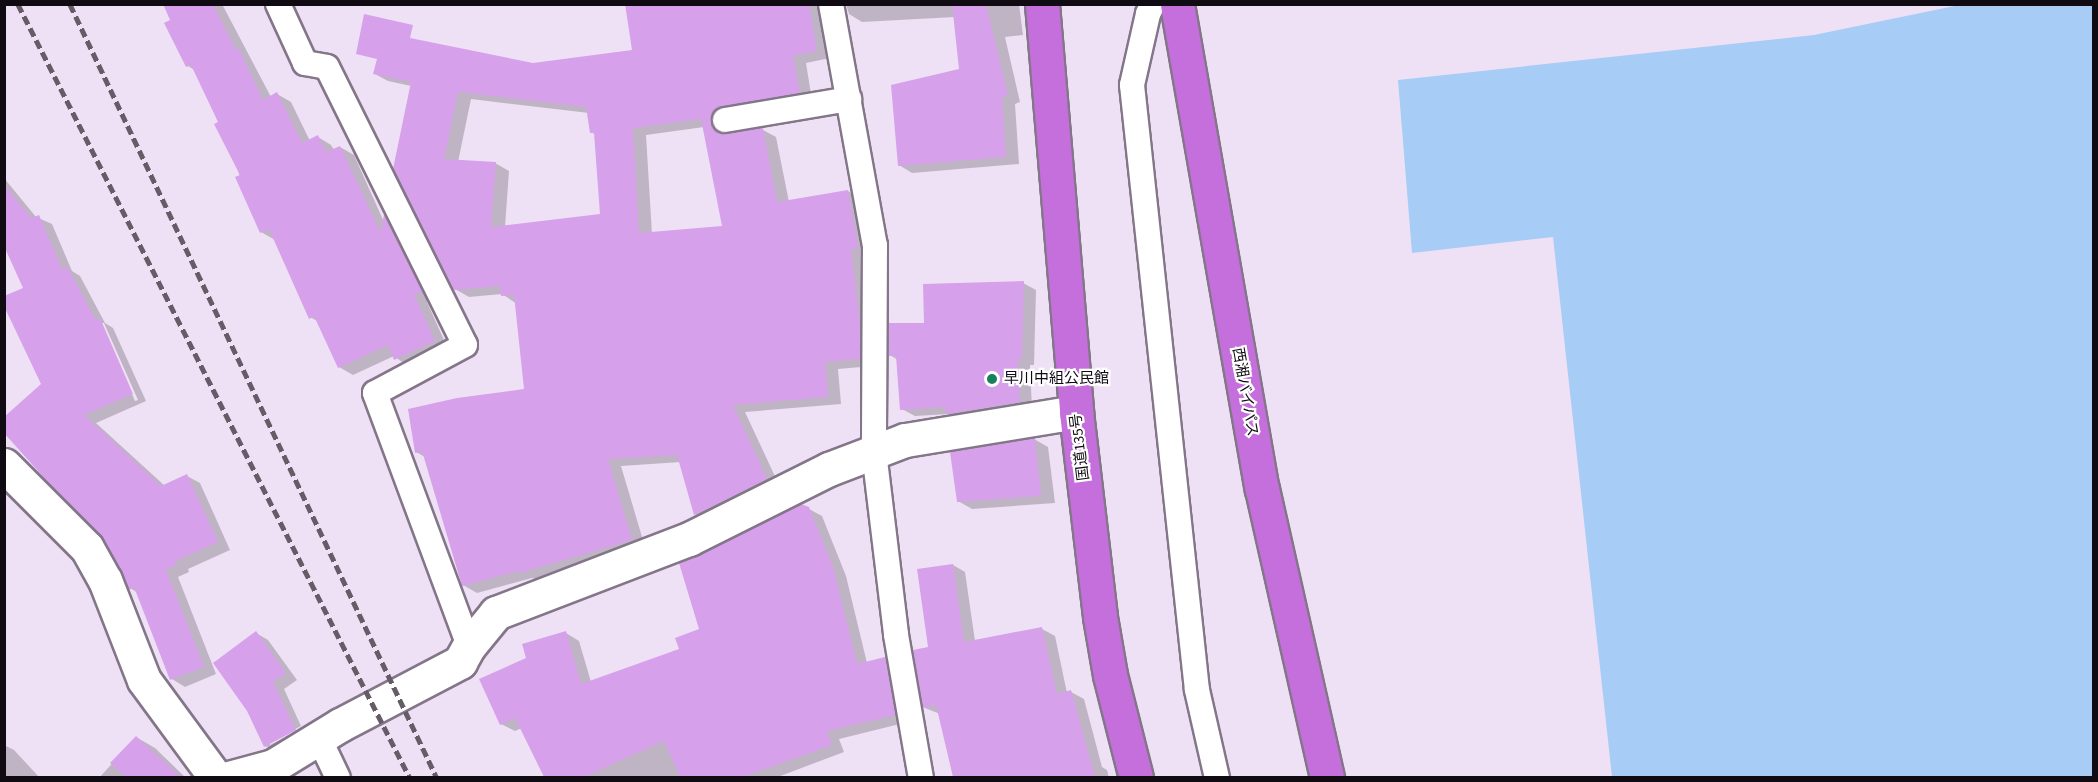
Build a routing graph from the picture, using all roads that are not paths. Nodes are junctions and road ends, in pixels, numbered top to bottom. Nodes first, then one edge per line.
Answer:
1 (278, 4) edge
2 (831, 4) edge
3 (1042, 4) edge
4 (1153, 4) edge
5 (1177, 4) edge
6 (1201, 4) edge
7 (849, 99) junction
8 (725, 120) dead end
9 (1076, 412) junction
10 (874, 452) junction
11 (4, 465) edge
12 (469, 646) junction
13 (320, 738) junction
14 (216, 777) edge
15 (229, 777) edge
16 (338, 777) edge
17 (921, 777) edge
18 (1136, 777) edge
19 (1217, 777) edge
20 (1327, 777) edge
21 (1347, 777) edge

1 - 12 lane
2 - 7 lane
3 - 9 highway, 国道135号
4 - 19 lane
5 - 20 highway, 西湘バイパス
6 - 21 highway, 西湘バイパス
7 - 8 lane
7 - 10 lane
9 - 10 street
9 - 18 highway, 国道135号
10 - 12 street
10 - 17 lane
11 - 14 street
12 - 13 street
13 - 15 street
13 - 16 lane

